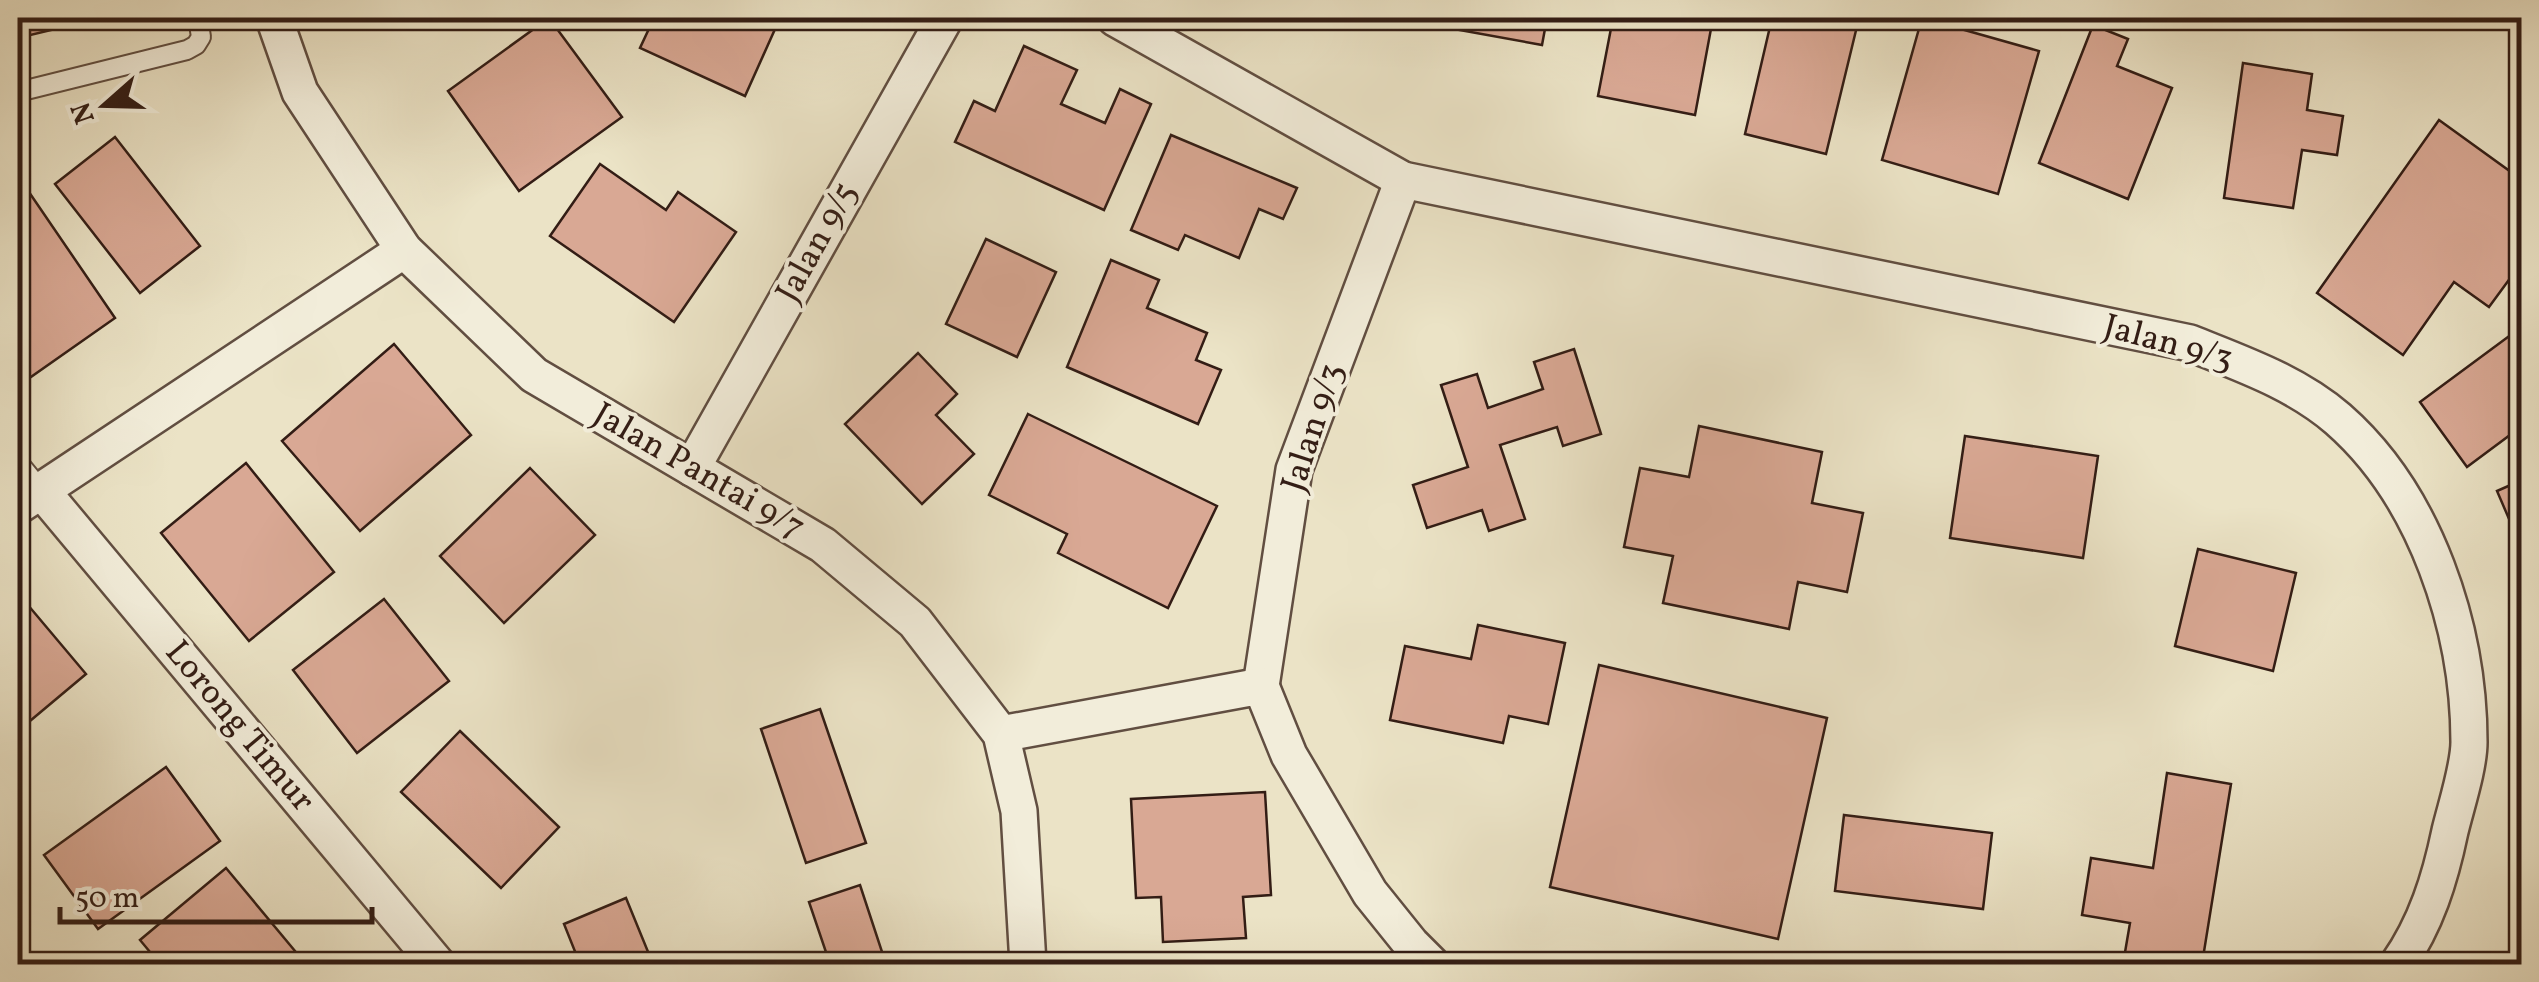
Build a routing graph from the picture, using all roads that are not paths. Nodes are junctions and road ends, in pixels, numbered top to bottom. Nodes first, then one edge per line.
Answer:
1 (198, 18) edge
2 (274, 18) edge
3 (1115, 18) edge
4 (932, 22) edge
5 (18, 92) edge
6 (1403, 180) junction
7 (404, 250) junction
8 (18, 462) edge
9 (692, 468) junction
10 (29, 498) edge
11 (1260, 686) junction
12 (1001, 734) junction
13 (438, 964) edge
14 (1028, 964) edge
15 (1432, 964) edge
16 (2398, 964) edge

1 - 5 lane
2 - 7 street, Jalan Pantai 9/7
3 - 6 street, Jalan 9/3
4 - 9 street, Jalan 9/5
6 - 11 street, Jalan 9/3
6 - 16 street, Jalan 9/3
7 - 9 street, Jalan Pantai 9/7
7 - 10 street
8 - 10 lane
9 - 12 street, Jalan Pantai 9/7
10 - 13 street, Lorong Timur
11 - 12 street
11 - 15 street
12 - 14 street, Jalan Pantai 9/7

